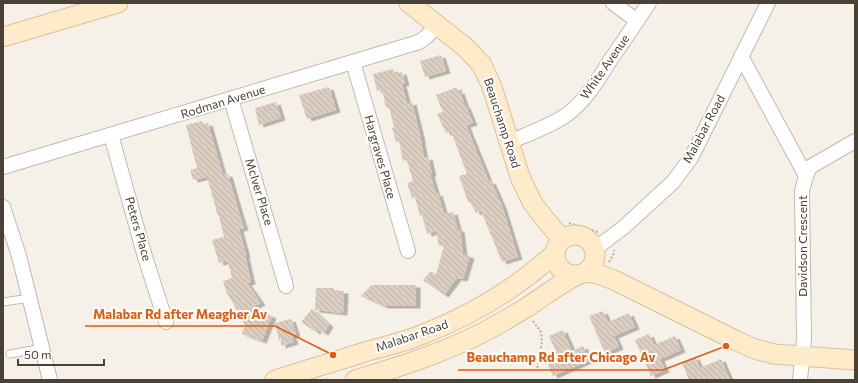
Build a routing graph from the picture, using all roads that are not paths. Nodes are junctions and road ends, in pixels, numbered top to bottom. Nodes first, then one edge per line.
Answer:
1 (118, 3) edge
2 (409, 3) edge
3 (613, 3) edge
4 (649, 3) edge
5 (768, 3) edge
6 (637, 21) junction
7 (437, 25) junction
8 (3, 37) edge
9 (741, 56) junction
10 (353, 62) junction
11 (231, 99) junction
12 (111, 135) junction
13 (855, 141) edge
14 (509, 142) junction
15 (3, 167) edge
16 (806, 176) junction
17 (3, 207) edge
18 (562, 238) junction
19 (408, 252) dead end
20 (604, 255) junction
21 (581, 274) junction
22 (286, 286) dead end
23 (30, 298) junction
24 (3, 302) edge
25 (166, 322) dead end
26 (43, 348) junction
27 (10, 354) dead end
28 (802, 356) junction
29 (855, 360) edge
30 (50, 380) edge
31 (275, 380) edge
32 (354, 380) edge
33 (800, 380) edge

1 - 8 main road
2 - 7 main road, Beauchamp Road
3 - 6 street
4 - 6 street, White Avenue
5 - 9 street, Malabar Road
6 - 14 street, White Avenue
7 - 10 street, Rodman Avenue
7 - 14 main road, Beauchamp Road
9 - 16 street
9 - 20 street, Malabar Road
10 - 11 street, Rodman Avenue
10 - 19 street, Hargraves Place
11 - 12 street, Rodman Avenue
11 - 22 street, McIver Place
12 - 15 street, Rodman Avenue
12 - 25 street, Peters Place
13 - 16 street
14 - 18 main road, Beauchamp Road
16 - 28 street, Davidson Crescent
17 - 23 street
18 - 20 main road
18 - 21 main road, Beauchamp Road
18 - 31 main road, Malabar Road
20 - 21 main road
20 - 21 main road
20 - 28 main road
21 - 32 main road, Malabar Road
23 - 24 lane
23 - 26 street
26 - 27 lane
26 - 30 street
28 - 29 main road
28 - 33 street, Davidson Crescent

